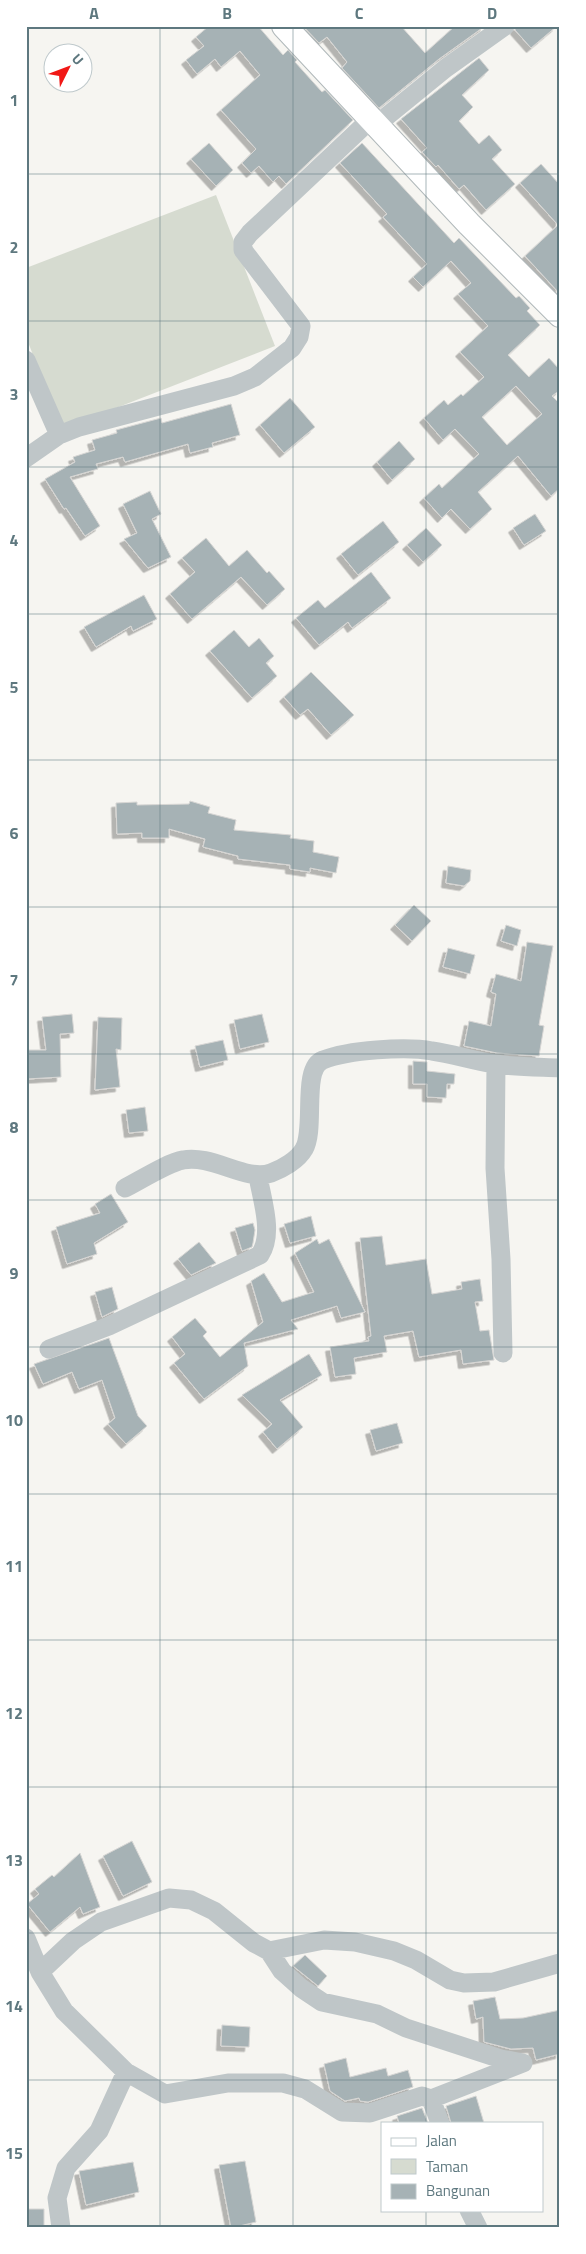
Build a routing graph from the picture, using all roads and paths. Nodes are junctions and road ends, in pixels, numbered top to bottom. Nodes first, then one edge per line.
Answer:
1 (284, 26) edge
2 (505, 26) edge
3 (373, 122) junction
4 (560, 315) edge
5 (26, 360) edge
6 (59, 435) junction
7 (26, 458) edge
8 (496, 1064) junction
9 (560, 1068) edge
10 (258, 1176) junction
11 (125, 1188) dead end
12 (49, 1350) dead end
13 (502, 1353) dead end
14 (26, 1938) edge
15 (269, 1951) junction
16 (560, 1963) edge
17 (40, 1972) junction
18 (126, 2072) junction
19 (431, 2099) junction
20 (440, 2122) edge
21 (470, 2212) edge
22 (61, 2228) edge
23 (478, 2228) edge

1 - 3 main road
2 - 3 street
3 - 4 main road
3 - 6 street
5 - 6 street
6 - 7 street
8 - 9 street
8 - 10 street
8 - 13 street
10 - 11 street
10 - 12 street
14 - 17 street
15 - 16 street
15 - 17 street
15 - 19 street
17 - 18 street
18 - 19 street
18 - 22 street
19 - 20 street
21 - 23 street

